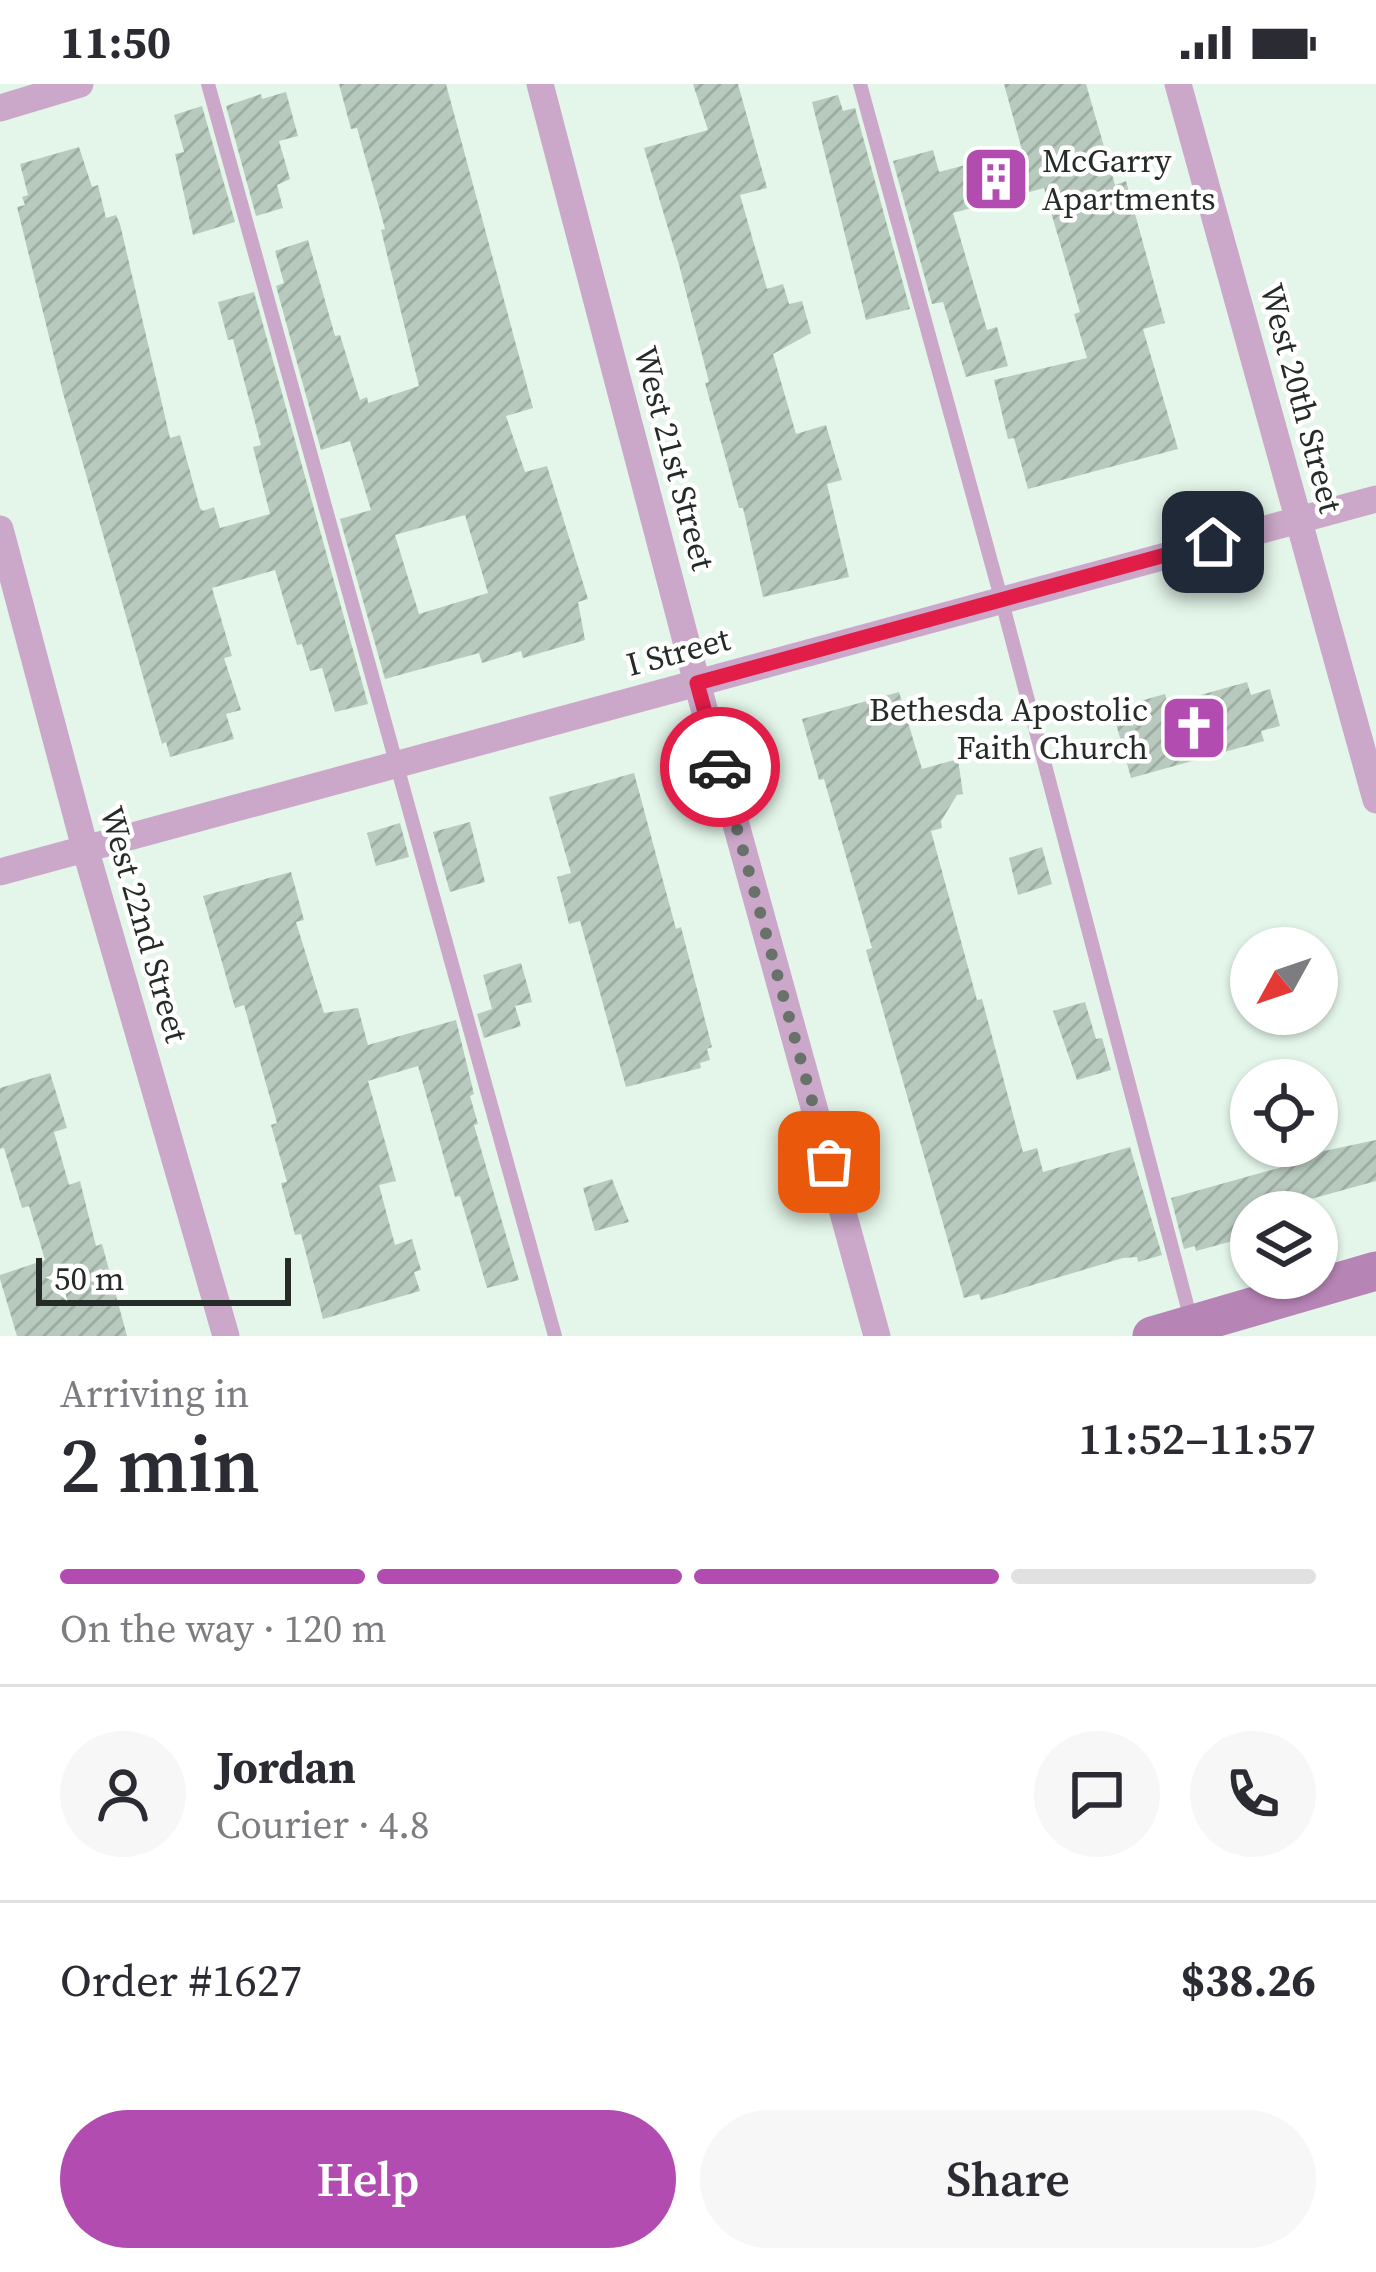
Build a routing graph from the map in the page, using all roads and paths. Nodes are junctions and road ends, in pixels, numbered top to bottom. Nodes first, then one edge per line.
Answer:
1 (80, 84) edge
2 (208, 84) edge
3 (540, 84) edge
4 (860, 84) edge
5 (1178, 84) edge
6 (0, 107) edge
7 (1376, 499) edge
8 (1298, 519) junction
9 (0, 529) edge
10 (1001, 598) junction
11 (697, 683) junction
12 (397, 765) junction
13 (1376, 800) edge
14 (85, 848) junction
15 (0, 872) edge
16 (1376, 1271) edge
17 (1194, 1330) edge
18 (226, 1336) edge
19 (555, 1336) edge
20 (877, 1336) edge
21 (1152, 1336) edge

1 - 6 street
2 - 12 lane
3 - 11 street, West 21st Street
4 - 10 lane
5 - 8 street, West 20th Street
7 - 8 street, I Street
8 - 10 street, I Street
8 - 13 street, West 20th Street
9 - 14 street, West 22nd Street
10 - 11 street, I Street
10 - 17 lane
11 - 12 street, I Street
11 - 20 street, West 21st Street
12 - 14 street, I Street
12 - 19 lane
14 - 15 street, I Street
14 - 18 street, West 22nd Street
16 - 17 main road
17 - 21 main road

